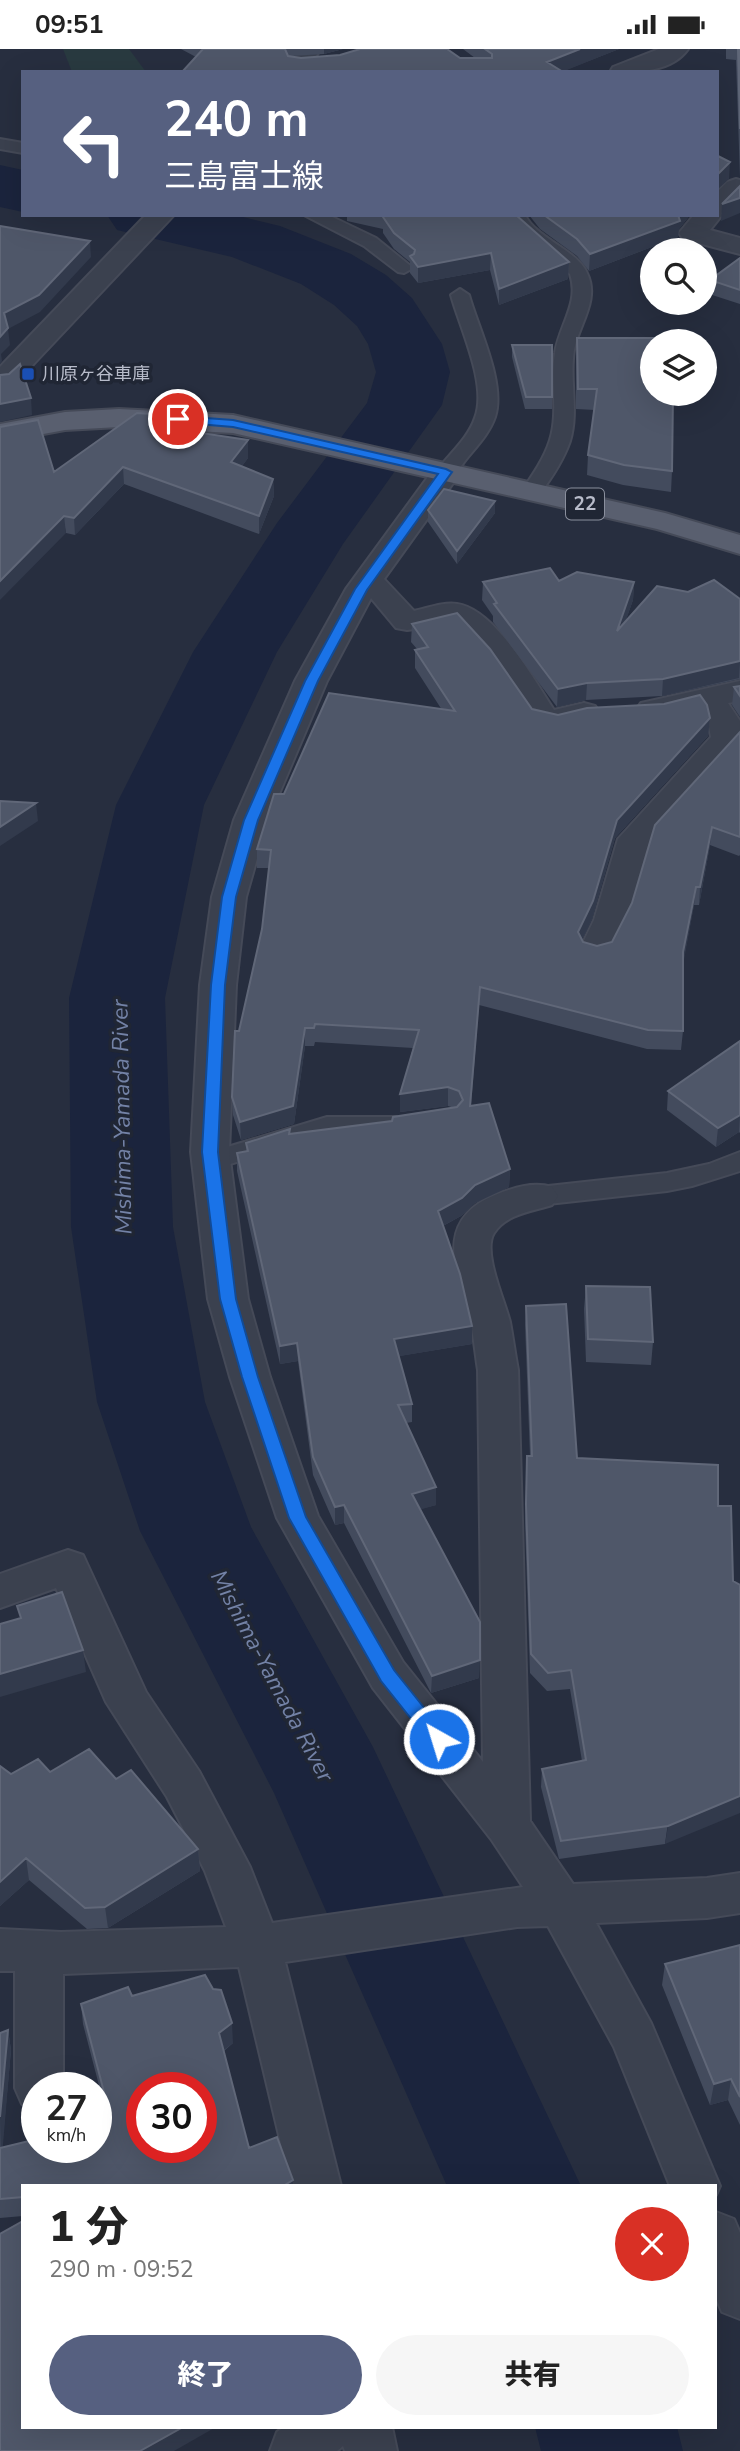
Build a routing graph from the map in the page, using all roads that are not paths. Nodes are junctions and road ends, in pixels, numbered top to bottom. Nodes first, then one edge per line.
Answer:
1 (676, 49) edge
2 (628, 70) edge
3 (0, 144) edge
4 (21, 148) edge
5 (736, 187) edge
6 (719, 205) edge
7 (159, 217) edge
8 (317, 217) edge
9 (517, 217) edge
10 (707, 217) edge
11 (740, 246) edge
12 (404, 268) dead end
13 (460, 295) dead end
14 (0, 383) edge
15 (0, 433) edge
16 (437, 470) junction
17 (531, 492) junction
18 (740, 545) edge
19 (366, 582) junction
20 (740, 691) edge
21 (707, 699) junction
22 (596, 951) edge
23 (421, 1124) edge
24 (211, 1161) junction
25 (740, 1161) edge
26 (539, 1196) joint
27 (0, 1591) edge
28 (507, 1825) junction
29 (740, 1893) edge
30 (538, 1905) junction
31 (269, 1944) junction
32 (19, 1951) edge
33 (37, 2072) edge
34 (316, 2184) edge
35 (694, 2184) edge
36 (717, 2238) edge
37 (740, 2295) edge
38 (324, 2429) edge
39 (366, 2429) edge
40 (296, 2451) edge
41 (371, 2451) edge

1 - 2 street
3 - 4 lane
5 - 6 street
7 - 14 street
8 - 12 lane
9 - 17 lane
10 - 11 street
13 - 16 lane
15 - 16 main road, 22
16 - 17 main road, 22
16 - 19 street
17 - 18 main road, 22
19 - 21 street
19 - 24 street
20 - 21 street
21 - 22 street
23 - 24 lane
24 - 28 street
25 - 26 lane
26 - 28 street
27 - 31 street
28 - 30 street
29 - 30 street
30 - 31 street
30 - 35 street
31 - 32 street
31 - 34 street
32 - 33 street
36 - 37 street
38 - 40 street
39 - 41 street

